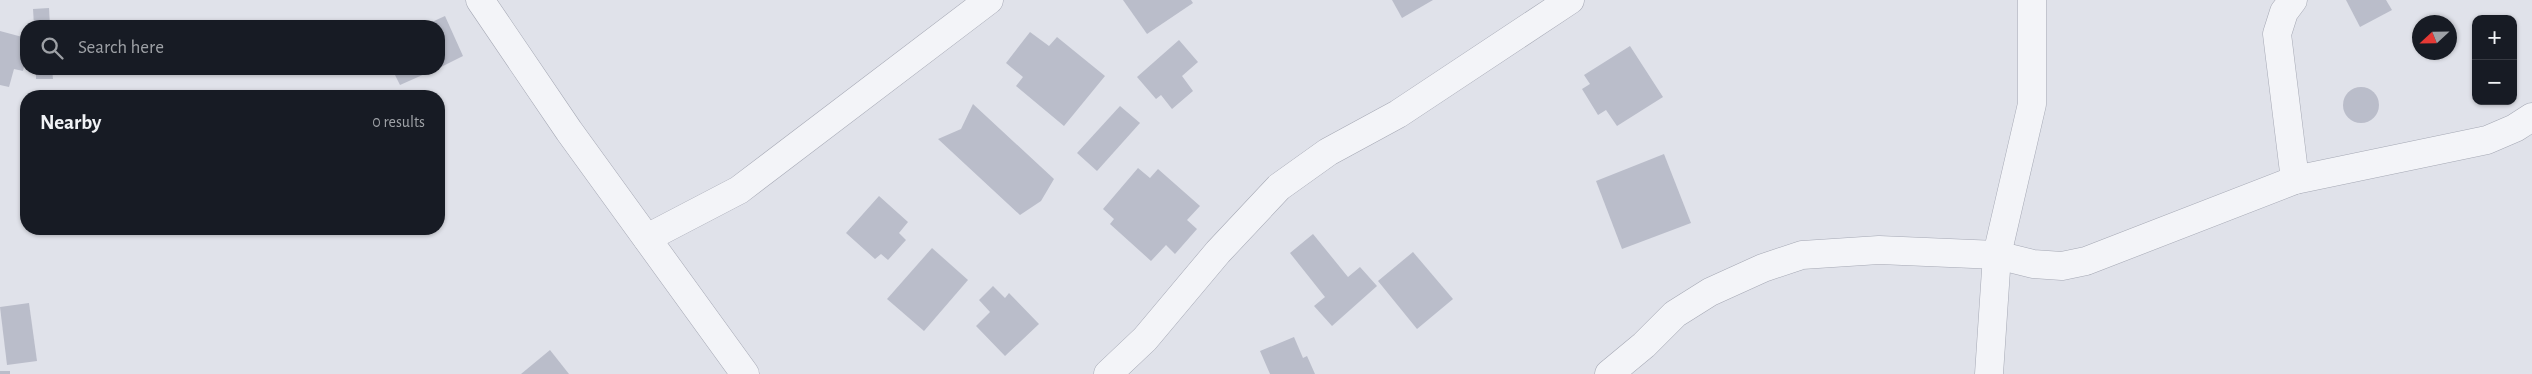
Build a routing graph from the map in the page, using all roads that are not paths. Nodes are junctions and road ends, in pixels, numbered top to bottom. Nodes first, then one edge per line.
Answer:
1 (480, 0) edge
2 (989, 0) edge
3 (1570, 0) edge
4 (2032, 0) edge
5 (2293, 0) edge
6 (2532, 117) edge
7 (2295, 180) junction
8 (647, 238) junction
9 (1997, 255) junction
10 (745, 374) edge
11 (1108, 374) edge
12 (1609, 374) edge
13 (1989, 374) edge

1 - 8 street
2 - 8 street
3 - 11 street
4 - 9 street
5 - 7 street
6 - 7 street
7 - 9 street
8 - 10 street
9 - 12 street
9 - 13 street

